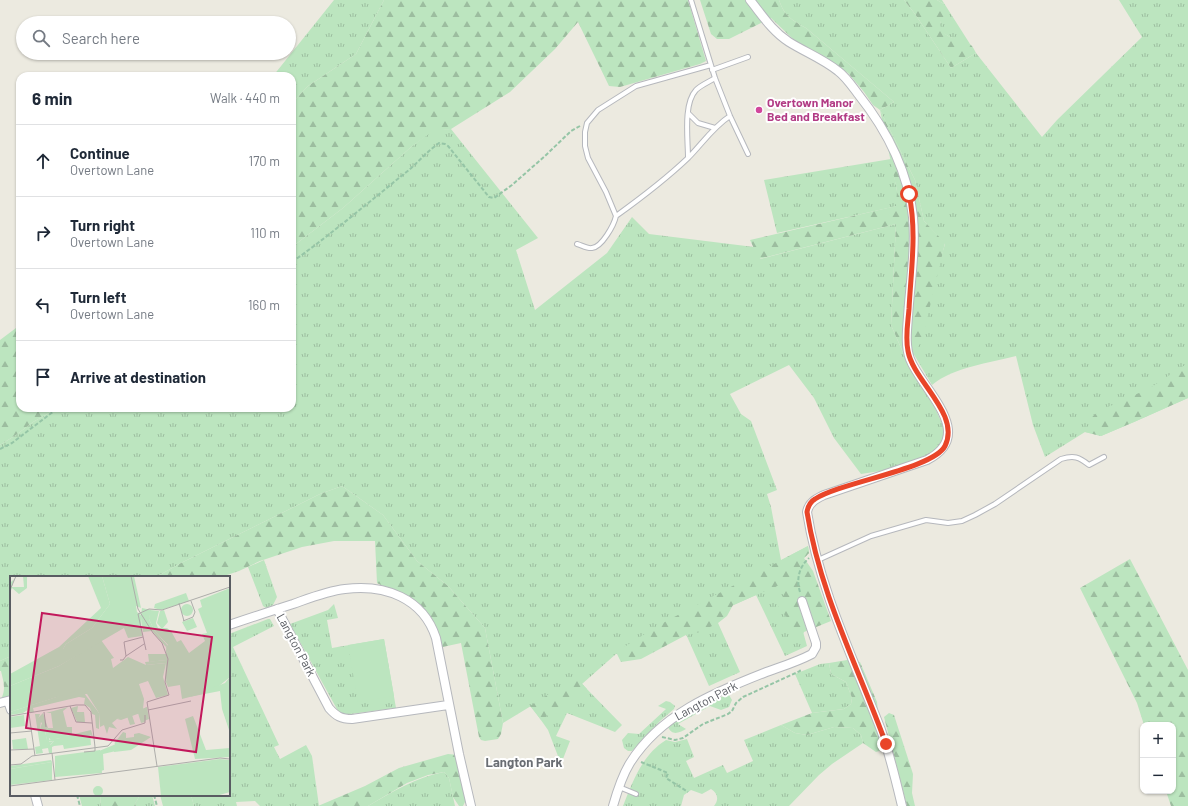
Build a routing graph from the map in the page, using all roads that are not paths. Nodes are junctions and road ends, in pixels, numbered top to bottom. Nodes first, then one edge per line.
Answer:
1 (691, 0) edge
2 (750, 0) edge
3 (748, 57) dead end
4 (711, 65) junction
5 (712, 70) junction
6 (715, 78) junction
7 (688, 113) junction
8 (730, 116) junction
9 (715, 128) junction
10 (748, 154) dead end
11 (688, 158) junction
12 (616, 216) junction
13 (577, 244) dead end
14 (1104, 457) dead end
15 (817, 557) junction
16 (802, 601) road end
17 (277, 609) junction
18 (230, 626) edge
19 (10, 701) edge
20 (0, 703) edge
21 (448, 705) junction
22 (619, 787) junction
23 (636, 794) dead end
24 (35, 796) edge
25 (38, 806) edge
26 (471, 806) edge
27 (612, 806) edge
28 (902, 806) edge

1 - 4 lane
2 - 15 street
3 - 5 lane
4 - 5 lane
4 - 12 lane
5 - 6 lane
6 - 7 lane
6 - 8 lane
7 - 9 lane
7 - 11 lane
8 - 9 lane
8 - 10 lane
9 - 11 lane
11 - 12 lane
12 - 13 lane
14 - 15 lane
15 - 28 street
16 - 22 street, Langton Park
17 - 18 street
17 - 21 street, Langton Park
17 - 21 street, Langton Park
19 - 20 street
21 - 26 street, Langton Park
22 - 23 lane
22 - 27 street, Langton Park
24 - 25 street

